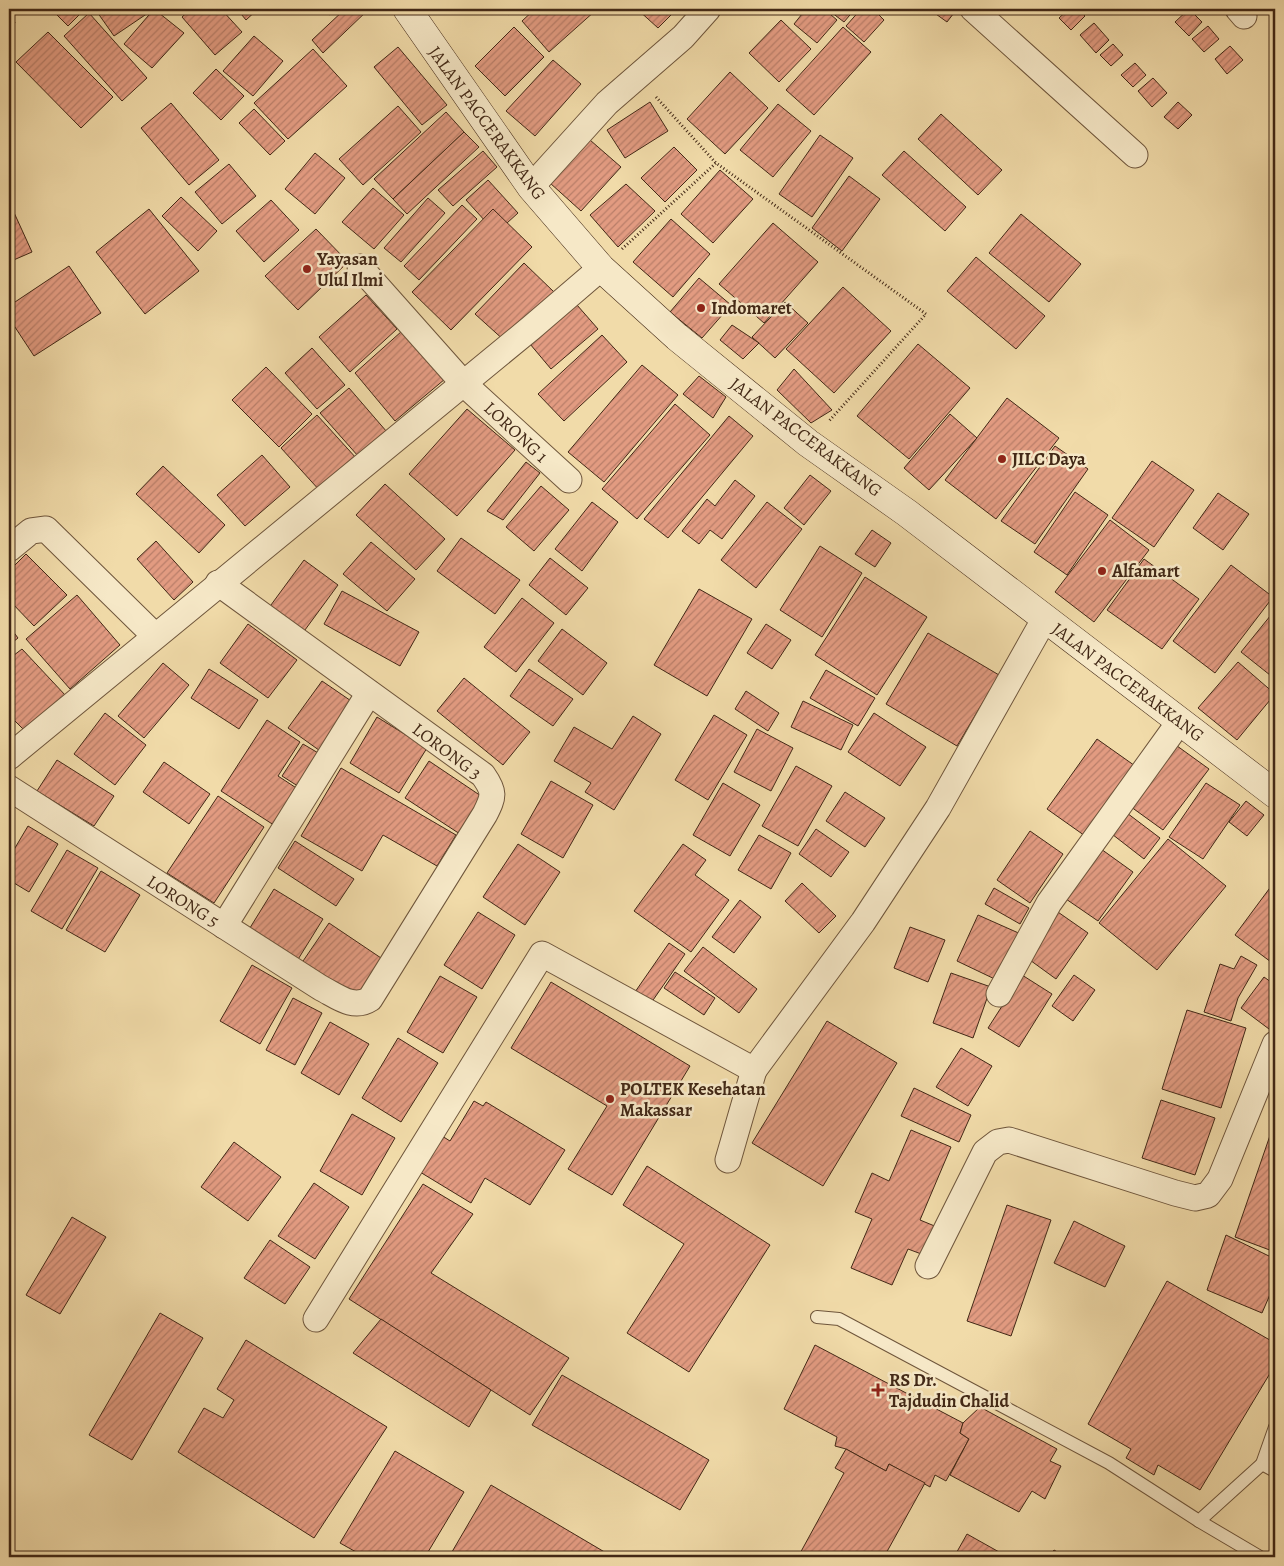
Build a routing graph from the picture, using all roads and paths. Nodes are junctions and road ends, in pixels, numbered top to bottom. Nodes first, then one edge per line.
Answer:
1 (407, 9) edge
2 (708, 9) edge
3 (974, 9) edge
4 (637, 76) junction
5 (1135, 155) dead end
6 (716, 163) junction
7 (531, 188) junction
8 (360, 266) dead end
9 (601, 268) junction
10 (464, 384) junction
11 (808, 443) junction
12 (569, 480) dead end
13 (9, 549) edge
14 (218, 584) junction
15 (1045, 618) junction
16 (155, 636) junction
17 (369, 693) junction
18 (1180, 721) junction
19 (9, 757) edge
20 (9, 788) edge
21 (1275, 794) edge
22 (224, 926) junction
23 (999, 994) dead end
24 (362, 1004) joint
25 (1275, 1044) edge
26 (754, 1070) junction
27 (728, 1160) dead end
28 (928, 1266) dead end
29 (817, 1317) dead end
30 (316, 1319) dead end
31 (1275, 1427) edge
32 (1262, 1464) junction
33 (1275, 1470) edge
34 (1200, 1521) junction
35 (1260, 1557) edge

1 - 7 main road, JALAN PACCERAKKANG
2 - 4 street
3 - 5 street
4 - 6 path
4 - 7 street
6 - 9 path
6 - 11 path
7 - 9 main road, JALAN PACCERAKKANG
8 - 10 street, LORONG 1
9 - 10 street
9 - 11 main road, JALAN PACCERAKKANG
10 - 12 street, LORONG 1
10 - 14 street
11 - 15 main road, JALAN PACCERAKKANG
13 - 16 street
14 - 16 street
14 - 17 street, LORONG 3
15 - 18 main road, JALAN PACCERAKKANG
15 - 26 street
16 - 19 street
17 - 22 street
17 - 24 street, LORONG 3
18 - 21 main road, JALAN PACCERAKKANG
18 - 23 street
20 - 22 street, LORONG 5
22 - 24 street, LORONG 5
25 - 28 street
26 - 27 street
26 - 30 street
29 - 34 lane
31 - 32 lane
32 - 33 lane
32 - 34 lane
34 - 35 lane

